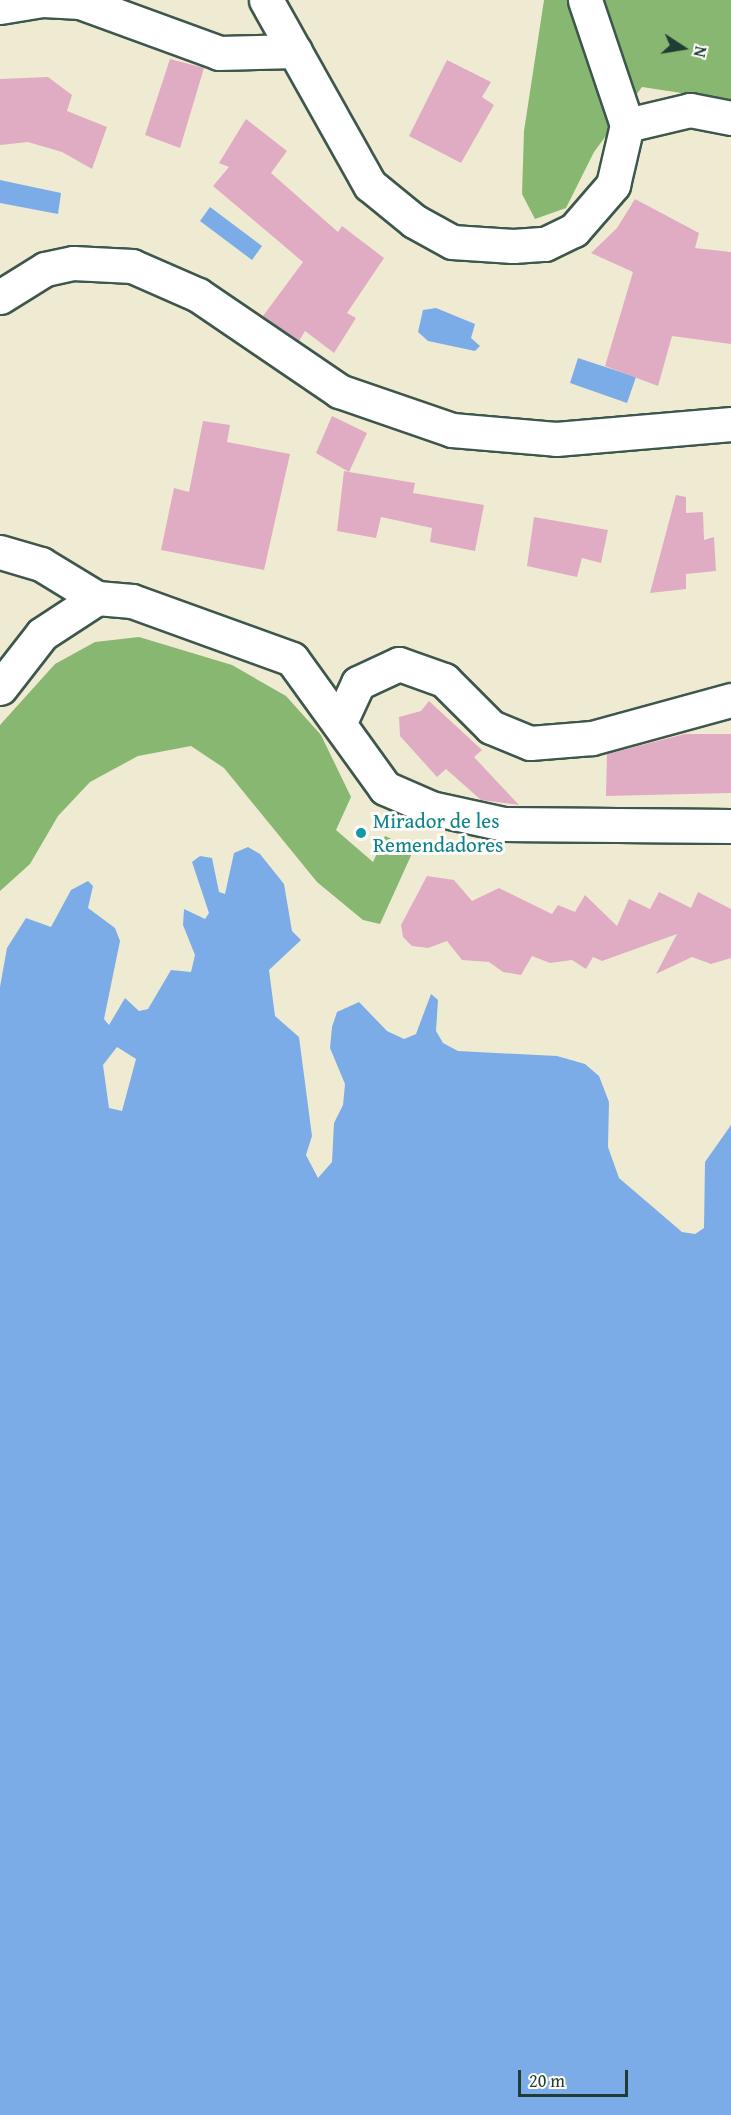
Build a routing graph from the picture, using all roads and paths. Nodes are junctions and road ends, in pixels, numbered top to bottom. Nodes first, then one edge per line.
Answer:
1 (42, 0) edge
2 (266, 0) edge
3 (585, 0) edge
4 (0, 7) edge
5 (295, 51) junction
6 (731, 118) edge
7 (627, 125) junction
8 (0, 297) edge
9 (731, 424) edge
10 (0, 552) edge
11 (97, 598) junction
12 (0, 688) edge
13 (731, 700) edge
14 (340, 722) junction
15 (731, 826) edge

1 - 4 street
1 - 5 street
2 - 5 street
3 - 7 street
5 - 7 street
6 - 7 street
8 - 9 street
10 - 11 street
11 - 12 street
11 - 14 street
13 - 14 street
14 - 15 street

